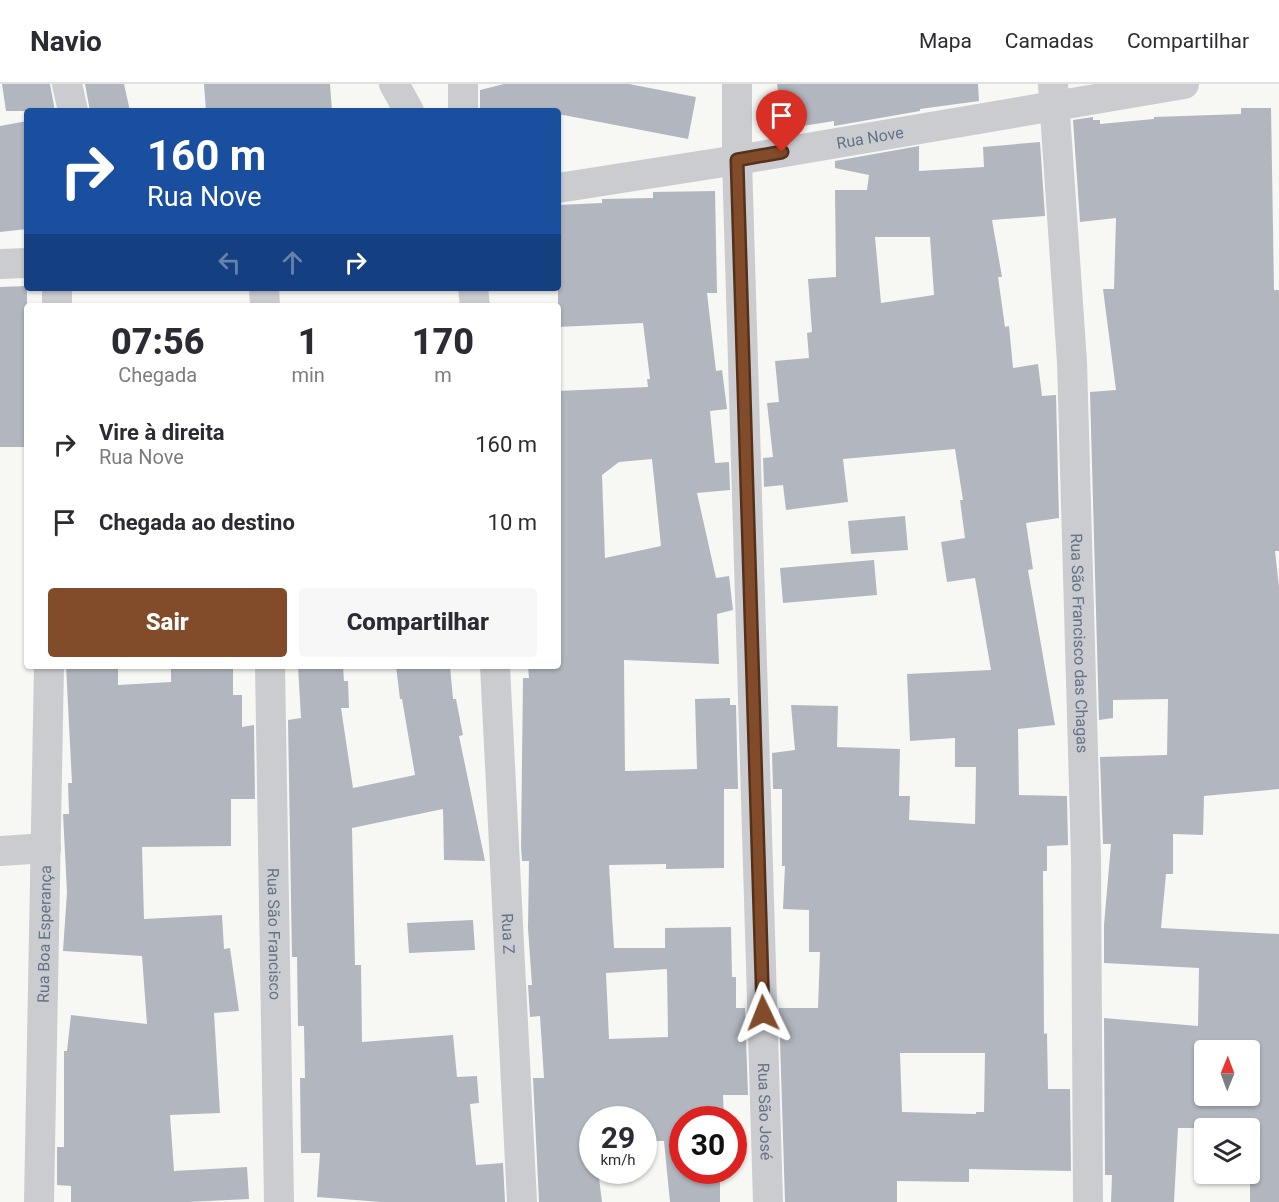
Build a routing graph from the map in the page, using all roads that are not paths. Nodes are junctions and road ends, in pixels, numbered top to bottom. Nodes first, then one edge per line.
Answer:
1 (67, 84) edge
2 (394, 84) edge
3 (463, 84) edge
4 (737, 84) edge
5 (1184, 84) edge
6 (1053, 95) edge
7 (72, 108) edge
8 (407, 108) edge
9 (463, 108) edge
10 (737, 160) junction
11 (561, 188) edge
12 (24, 263) edge
13 (0, 264) edge
14 (49, 669) edge
15 (270, 669) edge
16 (495, 669) edge
17 (46, 848) junction
18 (0, 851) edge
19 (39, 1202) edge
20 (279, 1202) edge
21 (522, 1202) edge
22 (768, 1202) edge
23 (1088, 1202) edge

1 - 7 street
2 - 8 street
3 - 9 street
4 - 10 street, Rua São José
5 - 6 street, Rua Nove
6 - 10 street, Rua Nove
6 - 23 street, Rua São Francisco das Chagas
10 - 11 street, Rua Nove
10 - 22 street, Rua São José
12 - 13 street
14 - 17 street, Rua Boa Esperança
15 - 20 street, Rua São Francisco
16 - 21 street, Rua Z
17 - 18 street
17 - 19 street, Rua Boa Esperança

